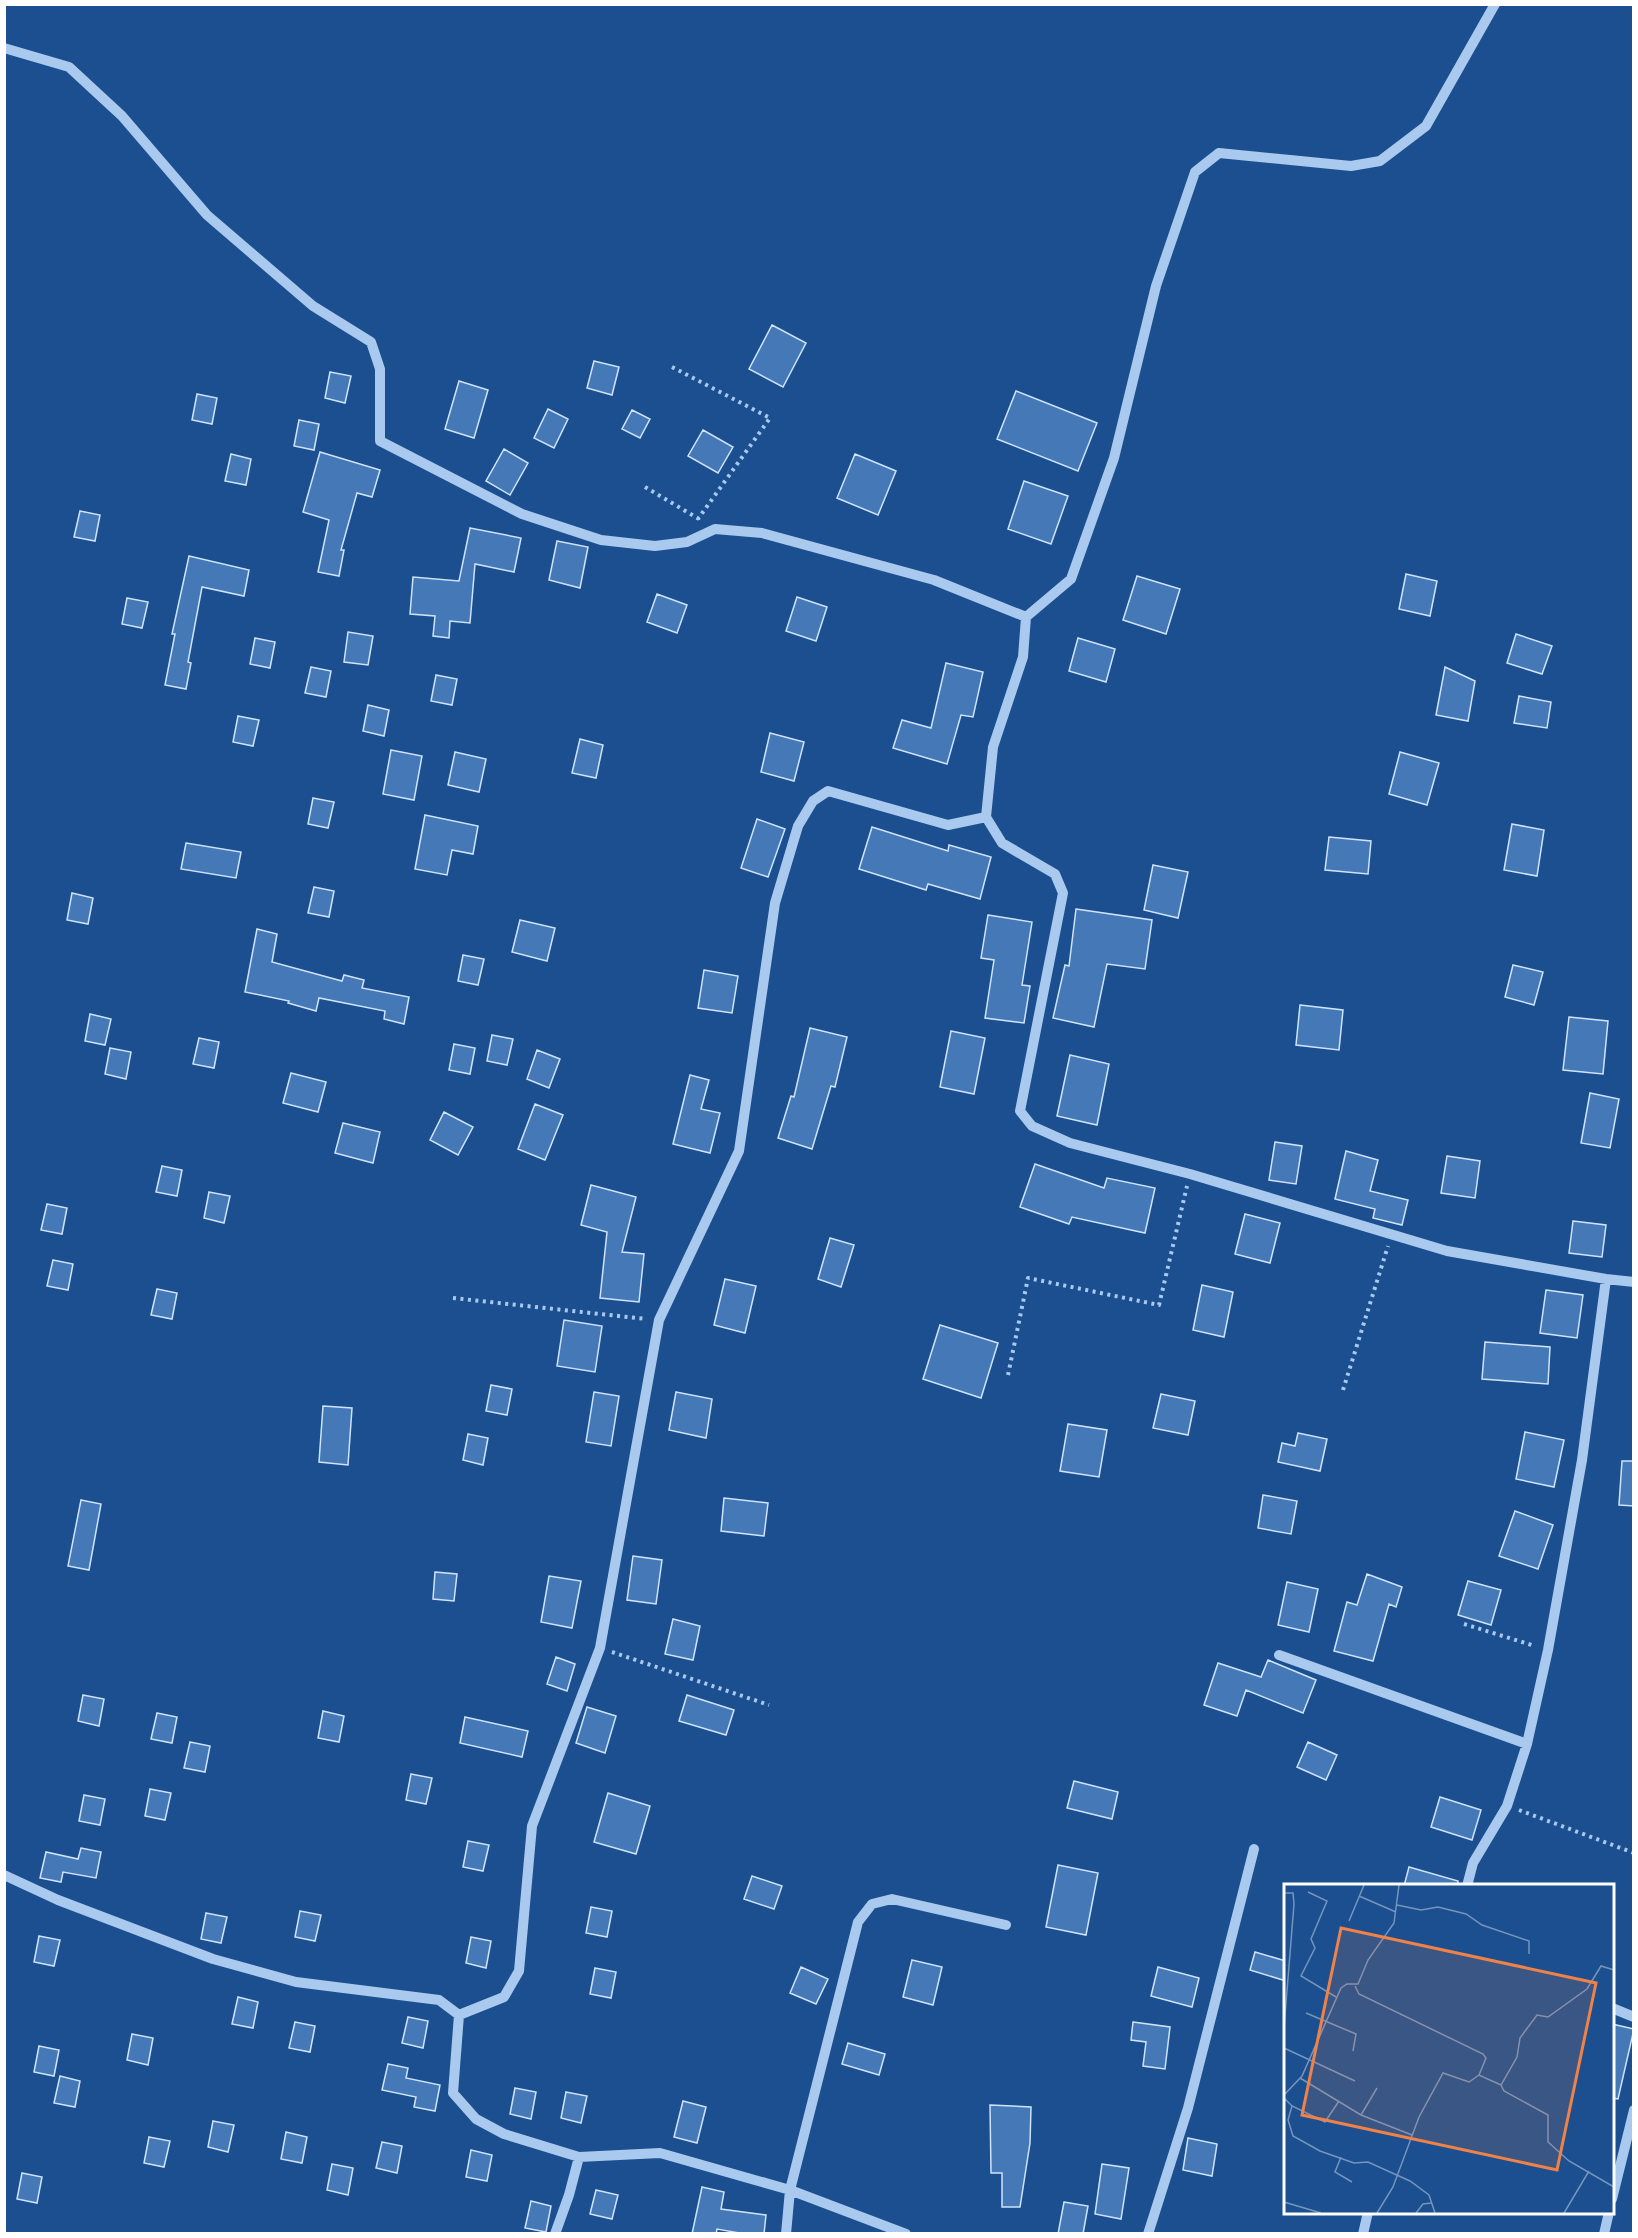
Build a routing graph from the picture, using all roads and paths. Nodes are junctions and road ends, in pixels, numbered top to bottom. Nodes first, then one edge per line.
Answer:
1 (1495, 4) edge
2 (4, 48) edge
3 (672, 367) dead end
4 (645, 487) dead end
5 (698, 519) junction
6 (715, 529) junction
7 (1026, 618) junction
8 (986, 817) junction
9 (1190, 1174) junction
10 (1392, 1234) junction
11 (1606, 1279) junction
12 (1634, 1282) edge
13 (453, 1298) dead end
14 (659, 1320) junction
15 (1008, 1375) dead end
16 (1343, 1390) dead end
17 (1464, 1624) dead end
18 (600, 1648) junction
19 (1548, 1650) junction
20 (1279, 1655) dead end
21 (769, 1705) dead end
22 (1527, 1744) junction
23 (1507, 1806) junction
24 (1254, 1849) dead end
25 (1634, 1853) edge
26 (4, 1875) edge
27 (1468, 1884) edge
28 (1006, 1925) dead end
29 (1614, 2009) edge
30 (459, 2015) junction
31 (1634, 2017) edge
32 (1634, 2110) edge
33 (579, 2157) junction
34 (790, 2190) junction
35 (1614, 2191) edge
36 (1368, 2214) edge
37 (1609, 2214) edge
38 (555, 2234) edge
39 (786, 2234) edge
40 (906, 2234) edge
41 (1148, 2234) edge
42 (1363, 2234) edge
43 (1604, 2234) edge

1 - 7 street
2 - 6 street
3 - 5 path
4 - 5 path
5 - 6 path
6 - 7 street
7 - 8 street
8 - 9 street
8 - 14 street
9 - 10 street
9 - 15 path
10 - 11 street
10 - 16 path
11 - 12 street
11 - 19 street
13 - 14 path
14 - 18 street
17 - 19 path
18 - 21 path
18 - 30 street
19 - 22 street
20 - 22 street
22 - 23 street
23 - 25 path
23 - 27 street
24 - 41 street
26 - 30 street
28 - 34 street
29 - 31 street
30 - 33 street
32 - 35 street
33 - 34 street
33 - 38 street
34 - 39 street
34 - 40 street
36 - 42 street
37 - 43 street

